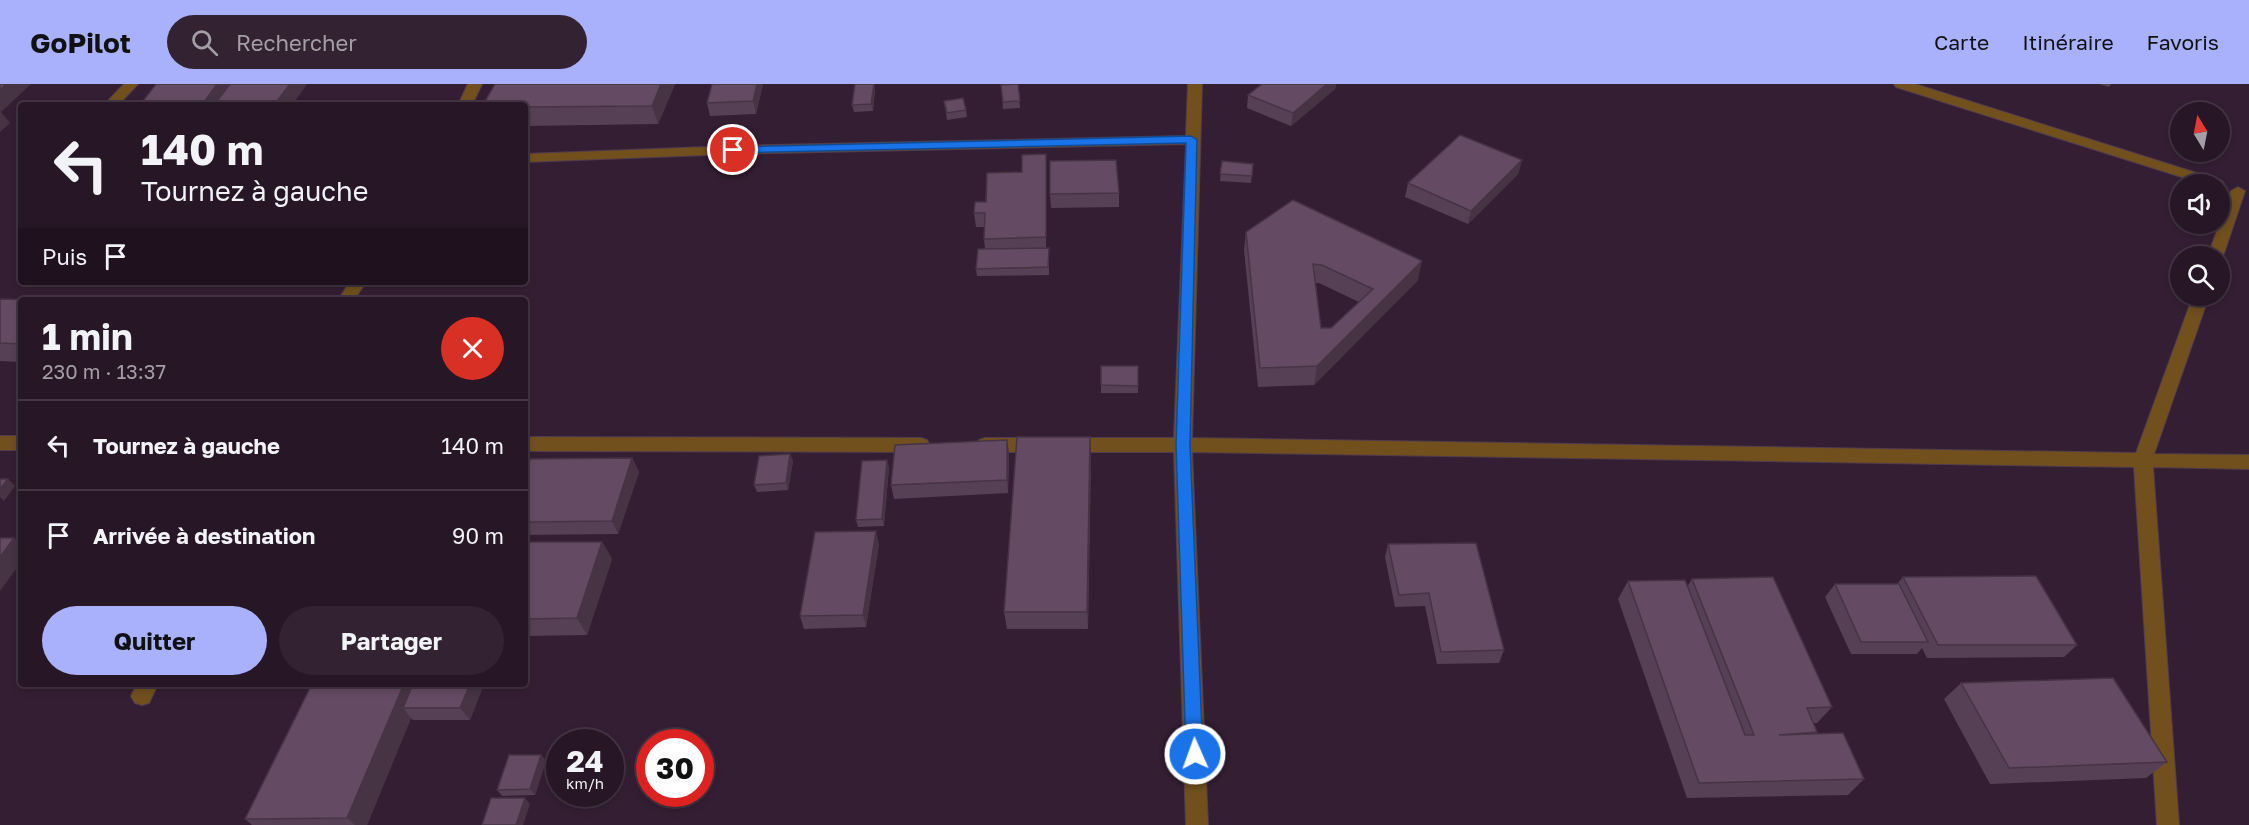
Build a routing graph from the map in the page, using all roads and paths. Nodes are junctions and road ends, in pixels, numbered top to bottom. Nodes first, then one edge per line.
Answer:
1 (131, 84) edge
2 (475, 84) edge
3 (1195, 84) edge
4 (1901, 84) edge
5 (114, 102) edge
6 (466, 102) edge
7 (1191, 140) junction
8 (528, 158) edge
9 (2184, 174) edge
10 (2243, 193) edge
11 (2219, 246) edge
12 (2197, 306) edge
13 (0, 443) edge
14 (18, 444) edge
15 (528, 444) edge
16 (944, 445) edge
17 (968, 445) edge
18 (1183, 445) junction
19 (2143, 460) junction
20 (2249, 462) edge
21 (1197, 825) edge
22 (2168, 825) edge

1 - 5 street
2 - 6 street
3 - 7 street
4 - 9 street
7 - 8 street
7 - 18 street
10 - 11 street
12 - 19 street
13 - 14 street
15 - 16 street
17 - 18 street
18 - 19 street
18 - 21 street
19 - 20 street
19 - 22 street

